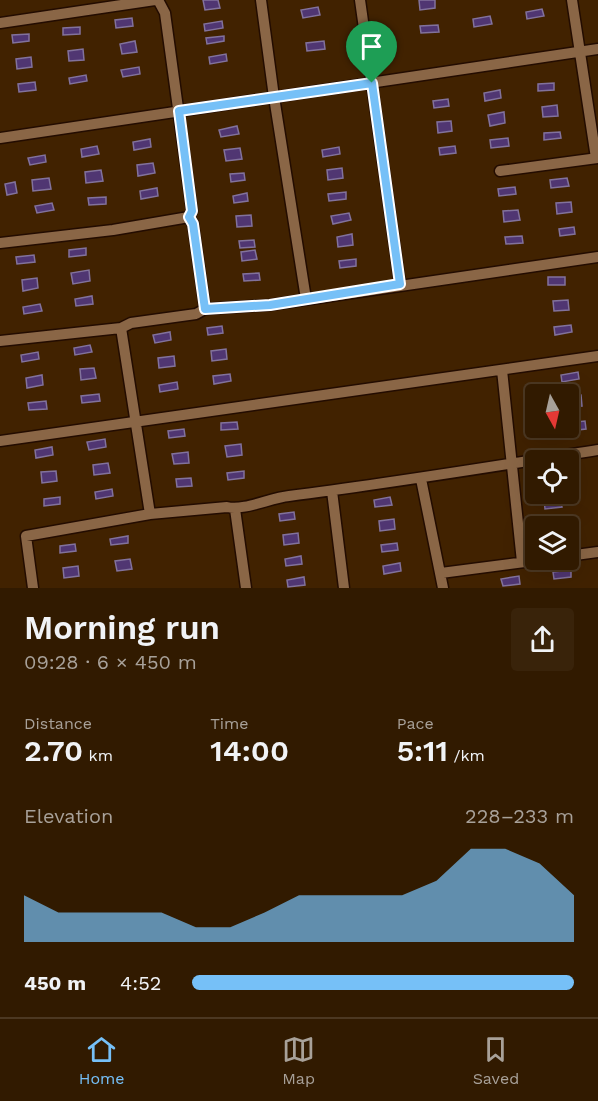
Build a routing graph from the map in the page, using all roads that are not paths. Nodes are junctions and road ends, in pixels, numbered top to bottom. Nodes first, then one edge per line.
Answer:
1 (157, 0) edge
2 (261, 0) edge
3 (360, 0) edge
4 (572, 0) edge
5 (0, 23) edge
6 (598, 49) edge
7 (580, 52) junction
8 (372, 83) junction
9 (274, 97) junction
10 (179, 111) junction
11 (0, 138) edge
12 (597, 158) edge
13 (500, 171) dead end
14 (189, 217) junction
15 (0, 243) edge
16 (598, 257) edge
17 (400, 284) junction
18 (306, 299) junction
19 (205, 309) junction
20 (121, 328) junction
21 (0, 341) edge
22 (598, 356) edge
23 (502, 370) junction
24 (135, 422) junction
25 (0, 441) edge
26 (598, 450) edge
27 (512, 464) junction
28 (421, 479) junction
29 (332, 491) junction
30 (235, 508) junction
31 (150, 514) junction
32 (598, 552) edge
33 (579, 555) edge
34 (522, 562) junction
35 (525, 562) edge
36 (441, 573) junction
37 (33, 588) edge
38 (246, 588) edge
39 (344, 588) edge
40 (443, 588) edge

1 - 5 street
1 - 10 street
2 - 9 street
3 - 8 street
4 - 7 street
6 - 7 street
7 - 8 street
7 - 12 street
8 - 9 street
8 - 17 street
9 - 10 street
9 - 18 street
10 - 11 street
10 - 14 street
12 - 13 street
14 - 15 street
14 - 19 street
16 - 17 street
17 - 18 street
18 - 19 street
19 - 20 street
20 - 21 street
20 - 24 street
22 - 23 street
23 - 24 street
23 - 27 street
24 - 25 street
24 - 31 street
26 - 27 street
27 - 28 street
27 - 34 street
28 - 29 street
28 - 36 street
29 - 30 street
29 - 39 street
30 - 31 street
30 - 38 street
31 - 37 street
32 - 33 street
34 - 35 street
34 - 36 street
36 - 40 street

